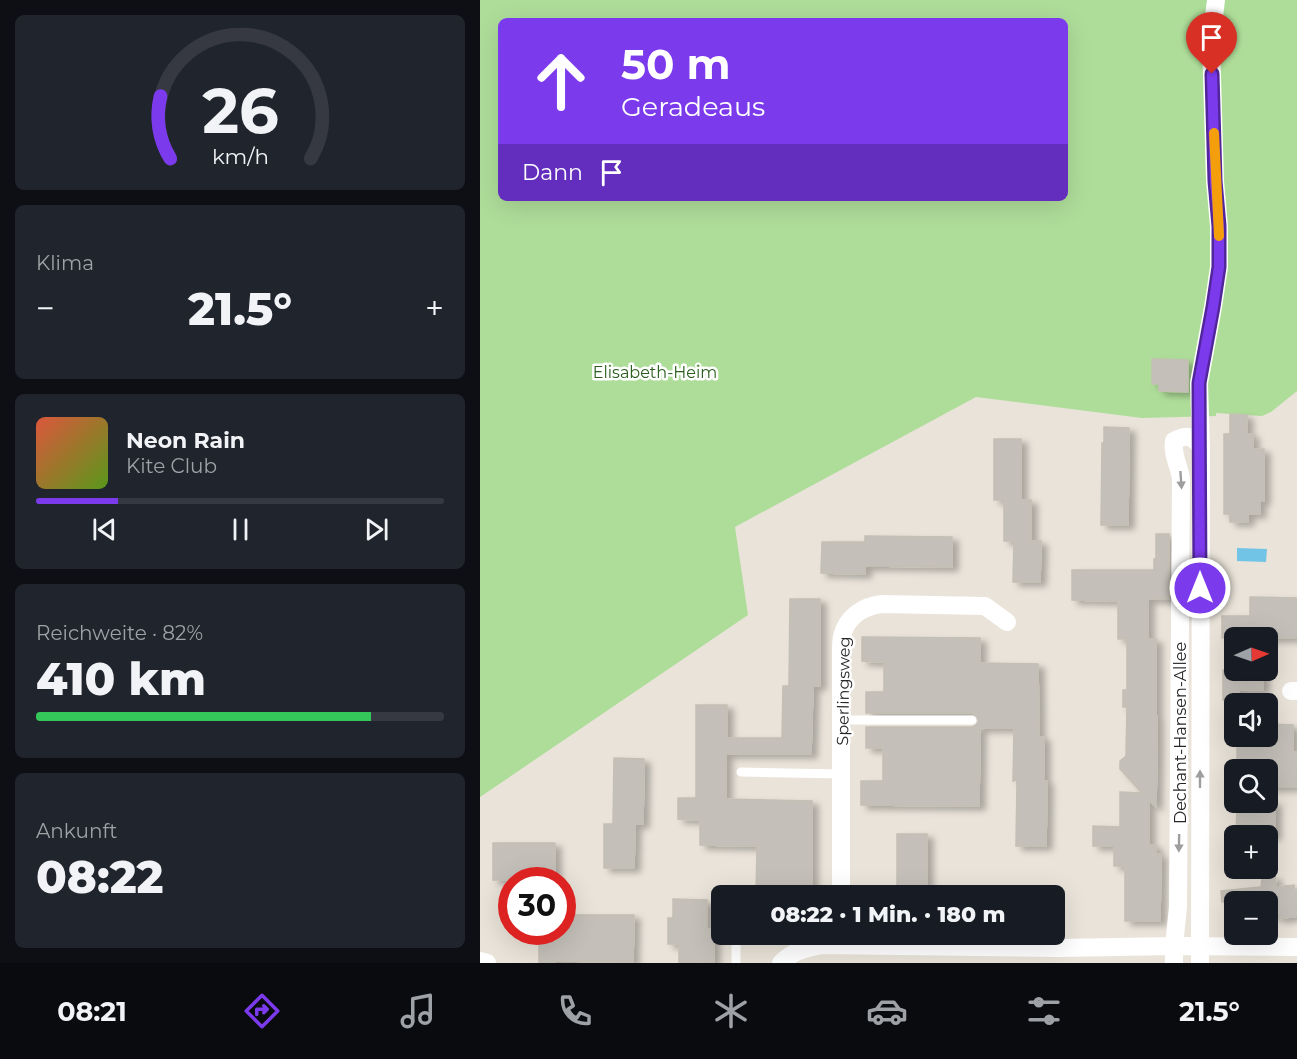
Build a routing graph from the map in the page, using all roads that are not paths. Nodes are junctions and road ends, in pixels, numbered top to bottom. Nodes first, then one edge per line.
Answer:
1 (1216, 0) edge
2 (1201, 448) junction
3 (1006, 622) dead end
4 (841, 720) junction
5 (972, 720) dead end
6 (741, 772) dead end
7 (842, 774) junction
8 (841, 885) edge
9 (822, 945) edge
10 (977, 945) edge
11 (736, 946) dead end
12 (1297, 947) edge
13 (1174, 955) edge
14 (1200, 955) edge
15 (480, 961) edge
16 (487, 963) edge
17 (736, 963) edge
18 (781, 963) edge

1 - 2 street
2 -> 13 street, Dechant-Hansen-Allee
14 -> 2 street, Dechant-Hansen-Allee
3 - 4 street, Sperlingsweg
4 - 5 lane
4 - 7 street, Sperlingsweg
6 - 7 lane
7 - 8 street, Sperlingsweg
9 - 18 street
10 - 13 street
11 - 17 lane
12 - 14 street
13 - 14 street
15 - 16 street

